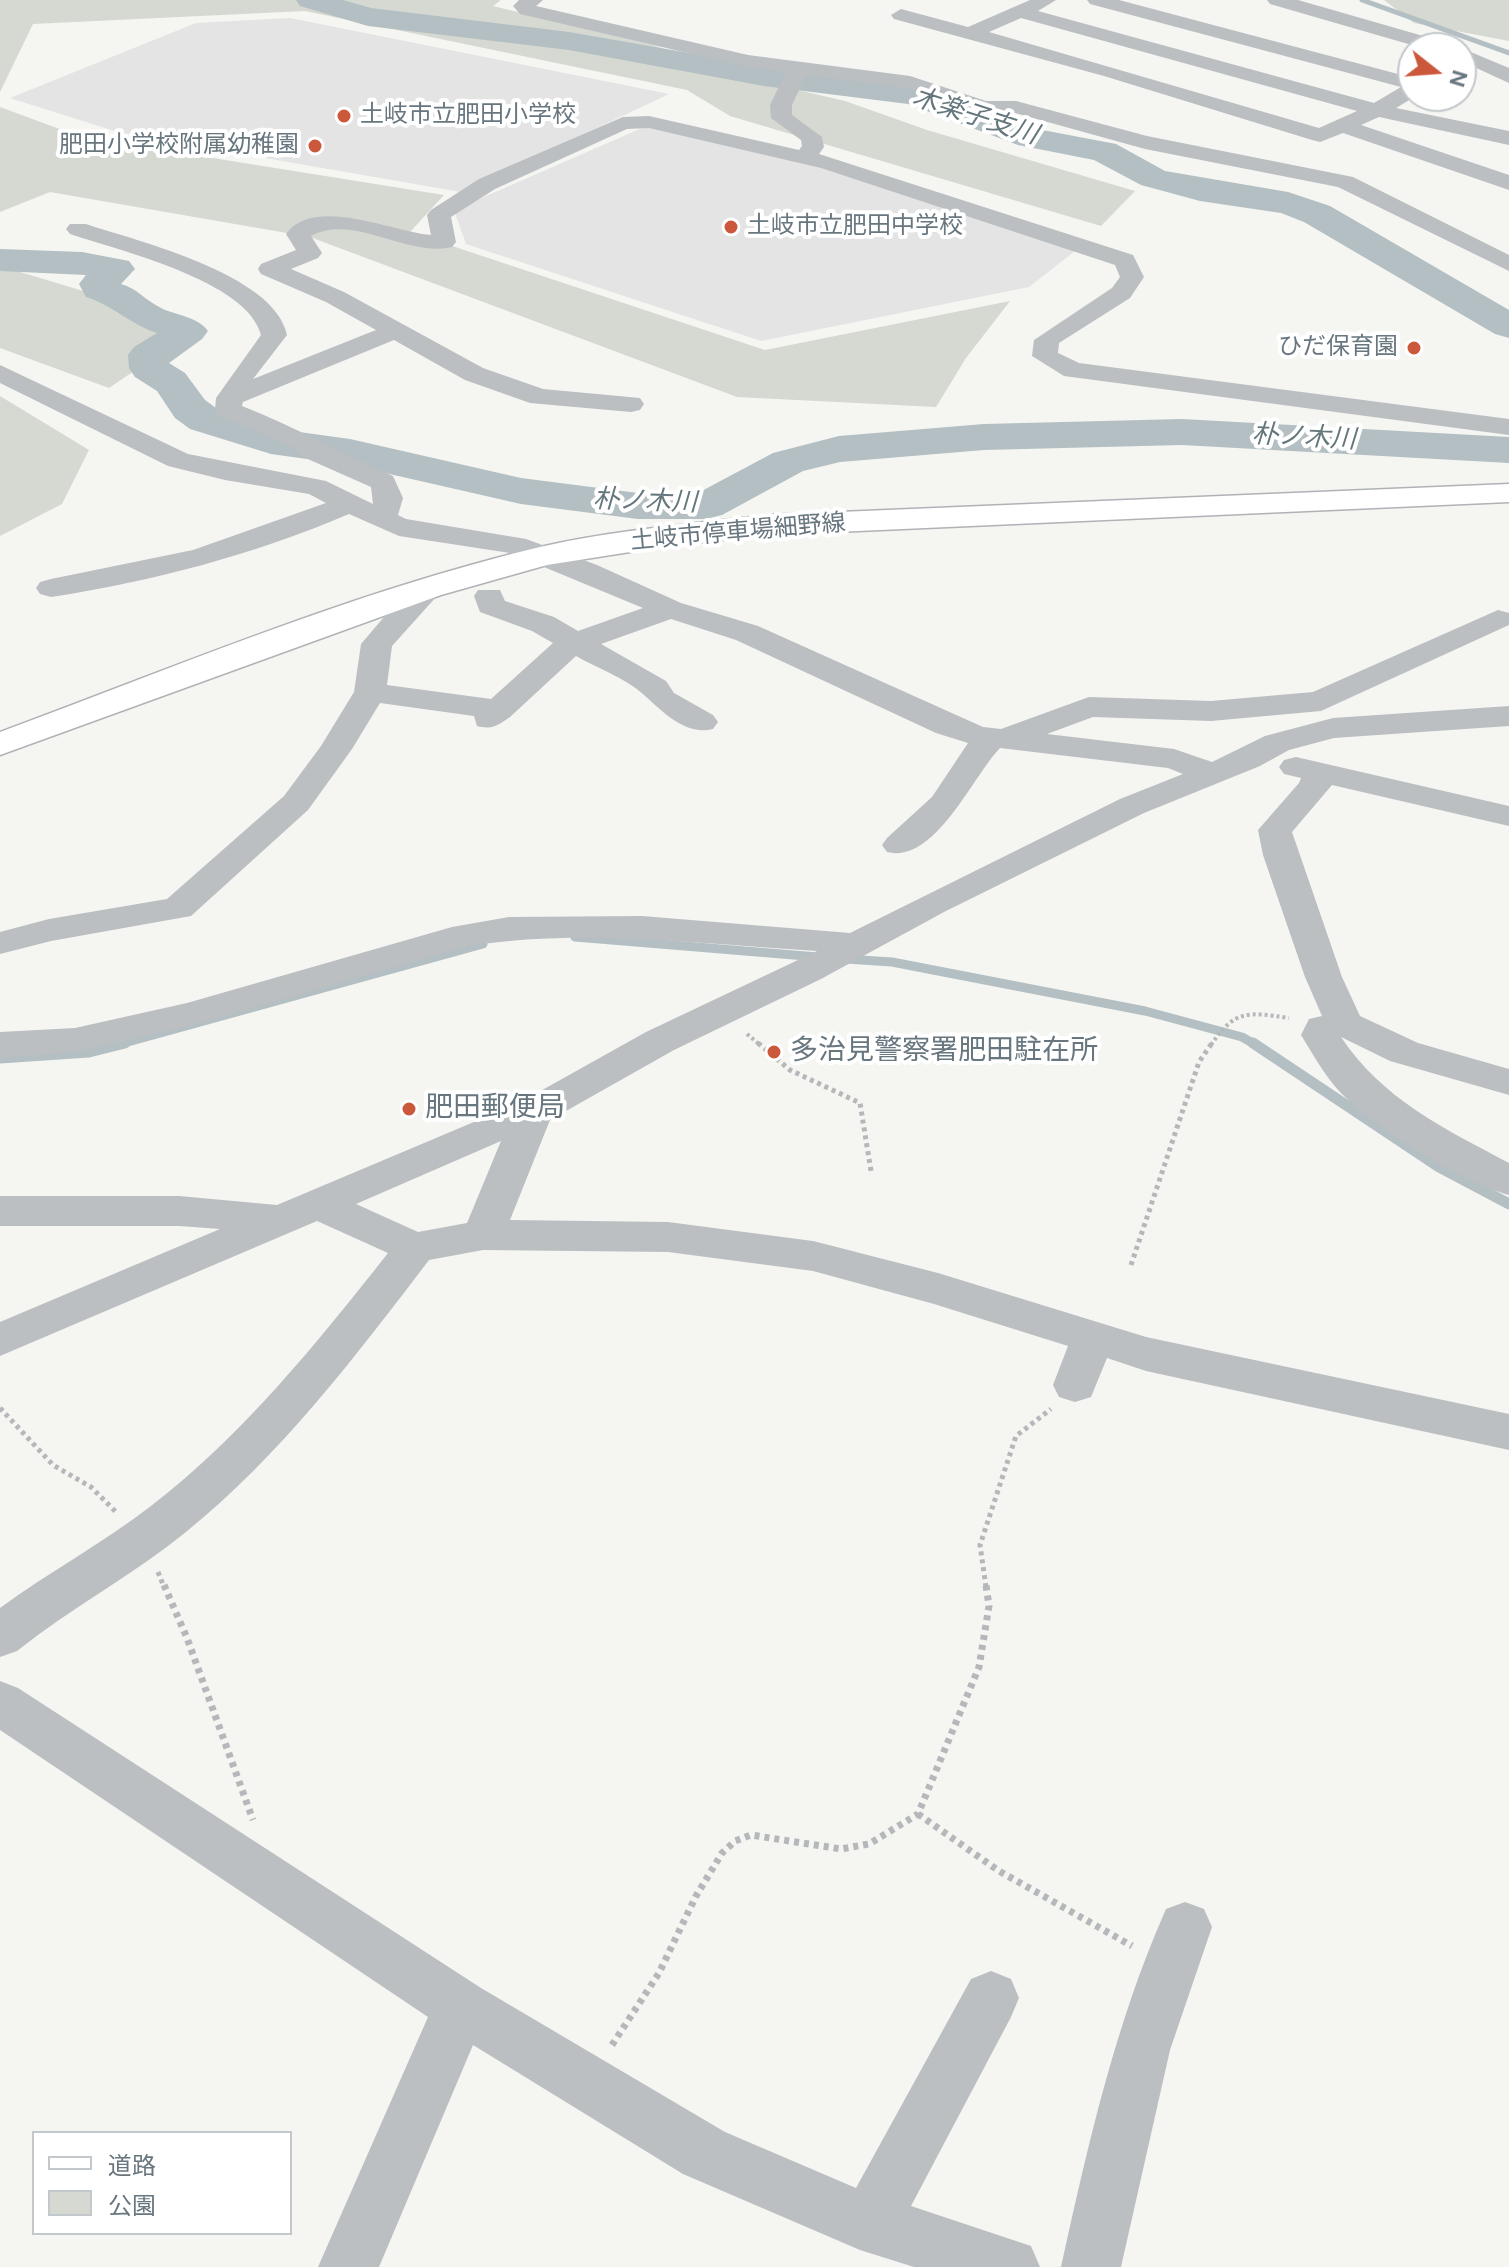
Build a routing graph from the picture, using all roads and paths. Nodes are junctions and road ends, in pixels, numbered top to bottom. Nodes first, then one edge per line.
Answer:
1 (533, 0) edge
2 (1046, 0) edge
3 (1097, 0) edge
4 (1277, 0) edge
5 (1021, 12) junction
6 (901, 15) dead end
7 (1203, 30) junction
8 (970, 33) junction
9 (1397, 34) edge
10 (1162, 48) junction
11 (1477, 60) edge
12 (799, 67) junction
13 (1111, 72) junction
14 (1509, 77) edge
15 (1397, 82) edge
16 (1397, 97) edge
17 (984, 107) junction
18 (923, 110) dead end
19 (1377, 110) junction
20 (1344, 126) junction
21 (1509, 138) edge
22 (804, 158) junction
23 (1509, 183) edge
24 (78, 229) dead end
25 (1509, 264) edge
26 (270, 269) junction
27 (226, 283) junction
28 (395, 331) junction
29 (0, 373) edge
30 (229, 398) junction
31 (631, 404) dead end
32 (1509, 427) edge
33 (1509, 493) edge
34 (350, 503) junction
35 (382, 519) junction
36 (544, 556) junction
37 (51, 588) dead end
38 (423, 590) junction
39 (489, 596) dead end
40 (670, 609) junction
41 (1498, 619) dead end
42 (577, 642) junction
43 (370, 692) junction
44 (1509, 716) edge
45 (702, 722) dead end
46 (998, 738) junction
47 (0, 744) edge
48 (1248, 759) junction
49 (1320, 772) junction
50 (1212, 773) junction
51 (1509, 816) edge
52 (899, 845) dead end
53 (0, 943) edge
54 (853, 947) junction
55 (722, 1012) junction
56 (1334, 1026) junction
57 (0, 1045) edge
58 (1509, 1082) edge
59 (533, 1112) junction
60 (871, 1171) dead end
61 (1509, 1181) edge
62 (317, 1204) junction
63 (0, 1211) edge
64 (278, 1220) junction
65 (483, 1235) junction
66 (415, 1248) junction
67 (1131, 1265) dead end
68 (1093, 1339) junction
69 (0, 1340) edge
70 (1075, 1385) joint
71 (0, 1408) edge
72 (1509, 1432) edge
73 (142, 1537) junction
74 (0, 1636) edge
75 (0, 1703) edge
76 (918, 1814) junction
77 (263, 1876) junction
78 (1176, 1947) joint
79 (991, 1998) dead end
80 (461, 2007) junction
81 (587, 2082) junction
82 (870, 2223) junction
83 (348, 2267) edge
84 (1010, 2267) edge
85 (1091, 2267) edge

1 - 12 street
2 - 5 street
3 - 7 street
4 - 9 street
5 - 8 street
5 - 10 street
6 - 8 street
7 - 10 street
7 - 15 street
8 - 13 street
10 - 13 street
10 - 19 street
11 - 14 street
12 - 17 street
12 - 22 street
13 - 20 street
16 - 19 street
17 - 18 street
17 - 25 street
19 - 20 street
19 - 21 street
20 - 23 street
22 - 26 street
22 - 32 street
24 - 27 street
26 - 27 street
26 - 28 street
27 - 30 street
28 - 30 street
28 - 31 street
29 - 34 street
30 - 35 street
33 - 36 main road, 土岐市停車場細野線
34 - 35 street
34 - 37 street
35 - 36 street
36 - 38 main road, 土岐市停車場細野線
36 - 40 street
38 - 43 street
38 - 47 main road, 土岐市停車場細野線
39 - 42 street
40 - 42 street
40 - 46 street
41 - 46 street
42 - 43 street
42 - 45 street
43 - 53 street
44 - 48 street
46 - 50 street
46 - 52 street
48 - 49 street
48 - 50 street
49 - 51 street
49 - 56 street
50 - 54 street
54 - 55 street
54 - 57 street
55 - 59 street
55 - 60 path
56 - 58 street
56 - 61 street
56 - 67 path
59 - 62 street
59 - 65 street
62 - 64 street
62 - 66 street
63 - 64 street
64 - 69 street
65 - 66 street
65 - 68 street
66 - 73 street
68 - 70 street
68 - 72 street
70 - 76 path
71 - 73 path
73 - 74 street
73 - 77 path
75 - 77 street
76 - 78 path
76 - 81 path
77 - 80 street
78 - 85 street
79 - 82 street
80 - 81 street
80 - 83 street
81 - 82 street
82 - 84 street

